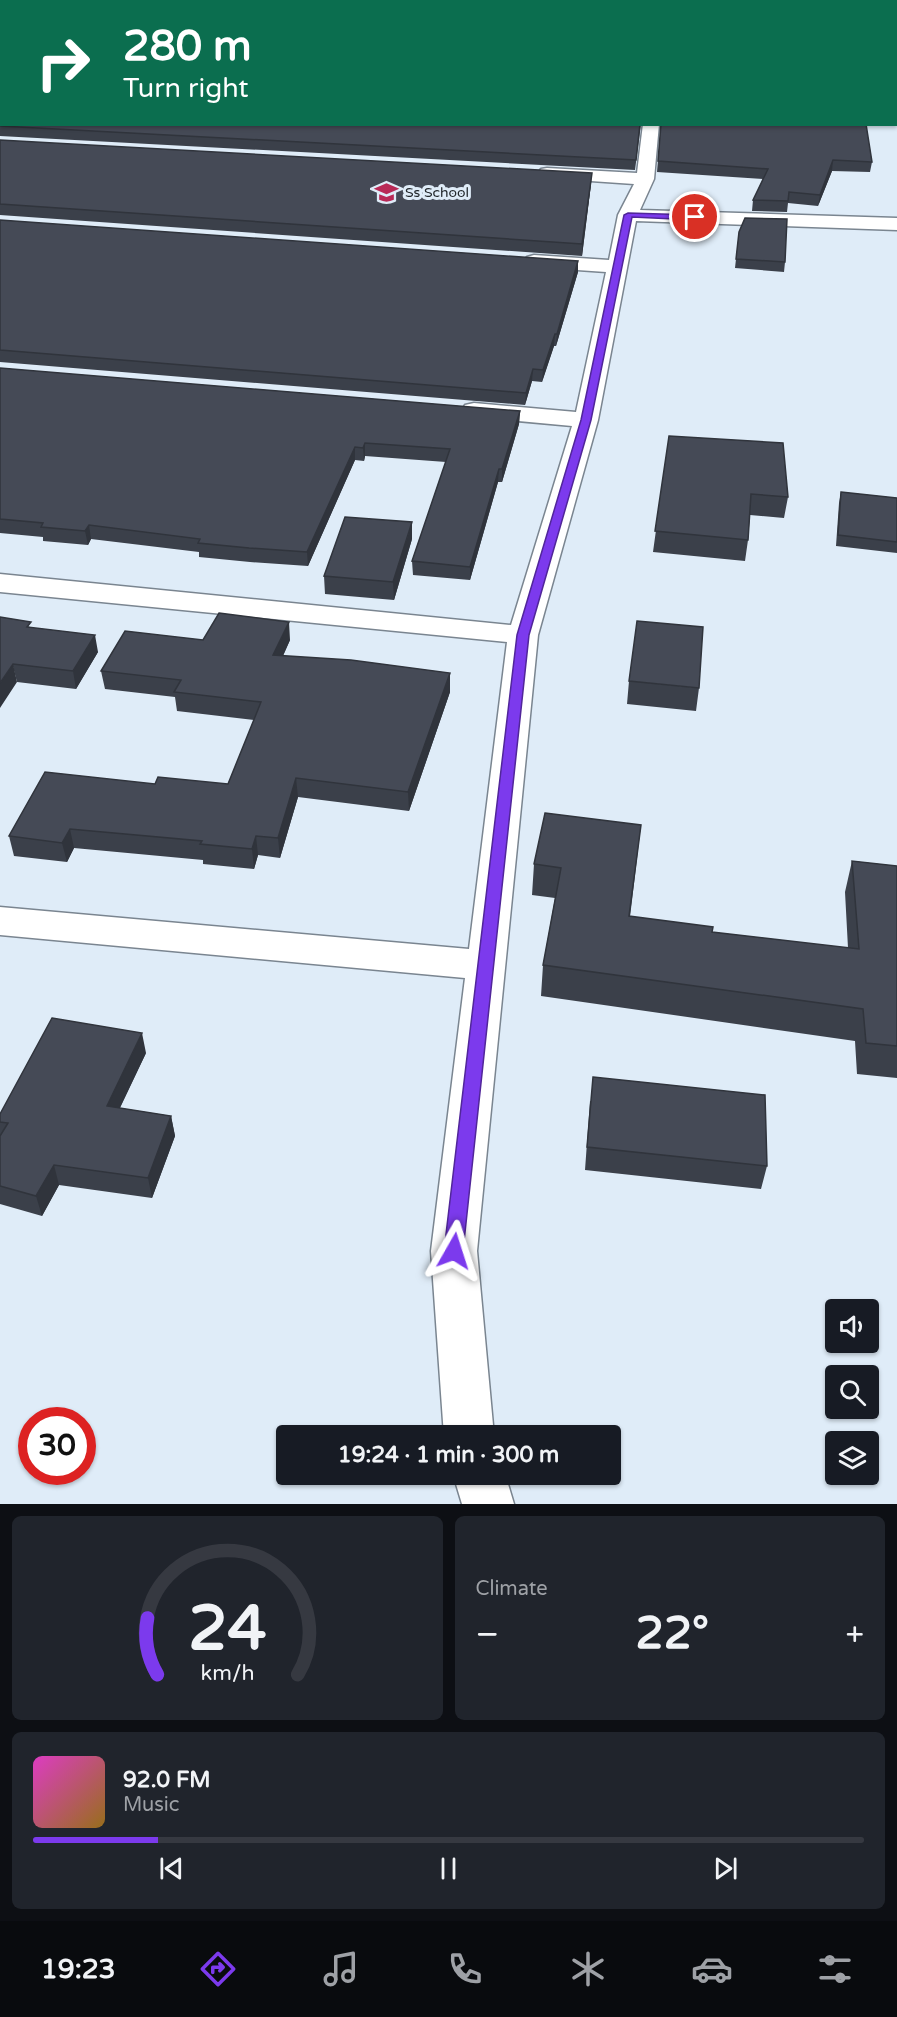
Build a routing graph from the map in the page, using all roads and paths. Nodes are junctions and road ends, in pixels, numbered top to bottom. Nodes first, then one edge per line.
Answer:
1 (651, 126) edge
2 (528, 172) edge
3 (645, 179) junction
4 (628, 215) junction
5 (897, 224) edge
6 (510, 259) edge
7 (616, 267) junction
8 (457, 409) edge
9 (586, 420) junction
10 (0, 583) edge
11 (523, 635) junction
12 (0, 921) edge
13 (486, 965) junction
14 (468, 1425) edge
15 (482, 1485) edge
16 (488, 1504) edge

1 - 3 street
2 - 3 street
3 - 4 street
4 - 5 street
4 - 7 street
6 - 7 street
7 - 9 street
8 - 9 street
9 - 11 street
10 - 11 street
11 - 13 street
12 - 13 street
13 - 14 street
15 - 16 street

